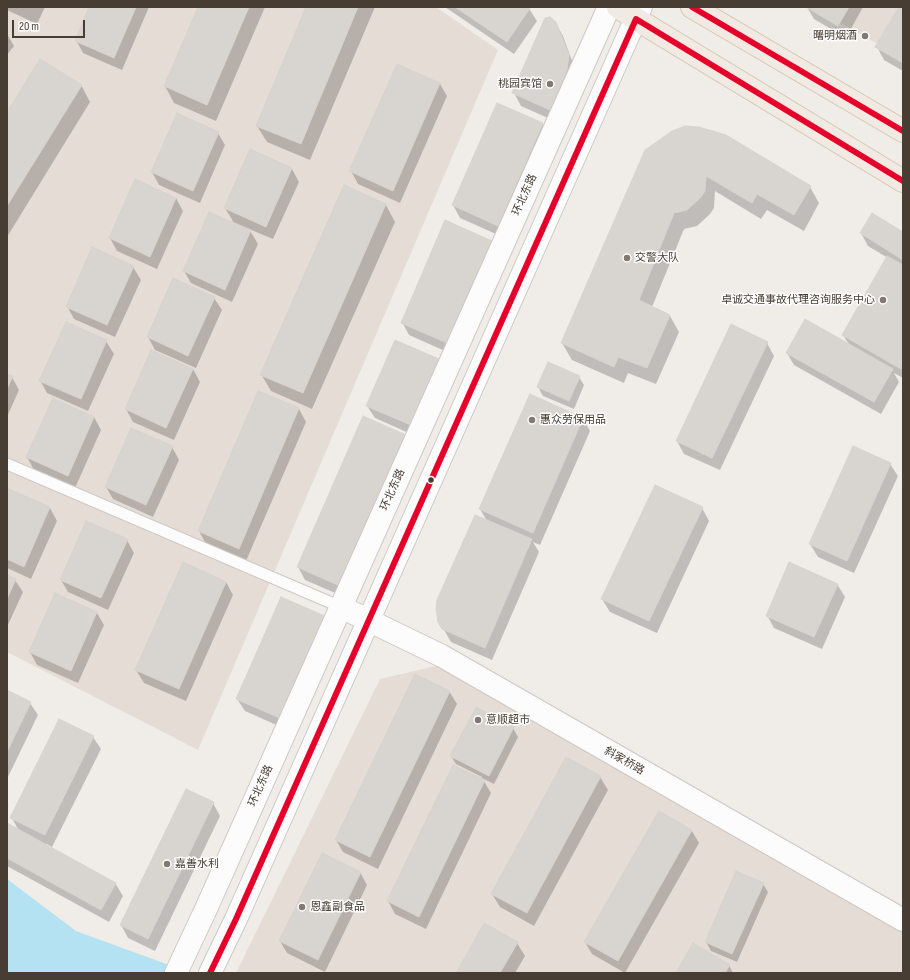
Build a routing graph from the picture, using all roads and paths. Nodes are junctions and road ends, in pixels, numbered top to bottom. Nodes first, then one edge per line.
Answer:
1 (609, 7) edge
2 (618, 7) edge
3 (692, 7) edge
4 (638, 13) edge
5 (903, 131) edge
6 (903, 181) edge
7 (7, 464) edge
8 (341, 607) junction
9 (369, 620) junction
10 (903, 920) edge
11 (176, 973) edge
12 (210, 973) edge

1 - 8 street, 环北东路
2 - 4 main road
3 - 5 main road
4 - 6 main road
4 - 9 street
7 - 8 lane
8 - 9 street, 斜家桥路
8 - 11 street, 环北东路
9 - 10 street, 斜家桥路
9 - 12 street

